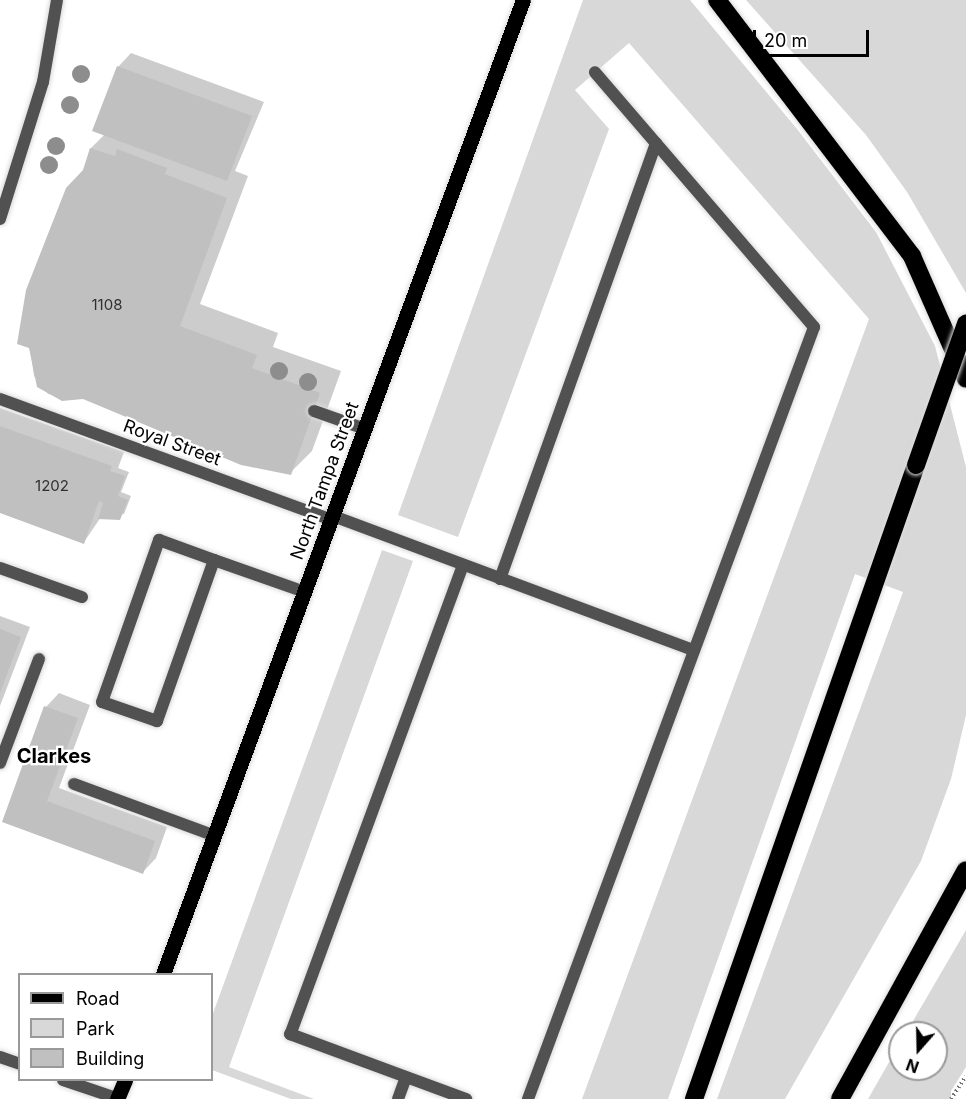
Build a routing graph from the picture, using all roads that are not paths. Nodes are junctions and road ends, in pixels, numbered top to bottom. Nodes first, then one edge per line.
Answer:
1 (57, 0) edge
2 (523, 0) edge
3 (717, 0) edge
4 (595, 72) dead end
5 (656, 143) junction
6 (0, 219) edge
7 (966, 324) edge
8 (966, 380) edge
9 (0, 399) edge
10 (314, 411) dead end
11 (365, 429) junction
12 (332, 518) junction
13 (214, 560) junction
14 (463, 565) junction
15 (0, 568) edge
16 (500, 579) junction
17 (305, 592) junction
18 (82, 597) dead end
19 (694, 650) junction
20 (39, 659) dead end
21 (0, 763) edge
22 (74, 784) dead end
23 (215, 836) junction
24 (966, 870) edge
25 (165, 973) edge
26 (0, 1057) edge
27 (18, 1063) edge
28 (406, 1077) junction
29 (66, 1081) edge
30 (124, 1081) edge
31 (118, 1099) edge
32 (398, 1099) edge
33 (466, 1099) edge
34 (528, 1099) edge
35 (694, 1099) edge
36 (840, 1099) edge

1 - 6 street
2 - 11 main road, North Tampa Street
3 - 8 highway
4 - 5 street
5 - 16 street
5 - 19 street
7 - 35 highway, bridge
9 - 12 street, Royal Street
10 - 11 street
11 - 12 main road, North Tampa Street
12 - 14 street, Royal Street
12 - 17 main road, North Tampa Street
13 - 13 street
13 - 17 street
14 - 16 street, Royal Street
14 - 28 street
15 - 18 street
16 - 19 street, Royal Street
17 - 23 main road, North Tampa Street
19 - 34 street
20 - 21 street
22 - 23 street
23 - 25 main road, North Tampa Street
24 - 36 highway
26 - 27 street
28 - 32 street
28 - 33 street
29 - 31 street
30 - 31 main road

